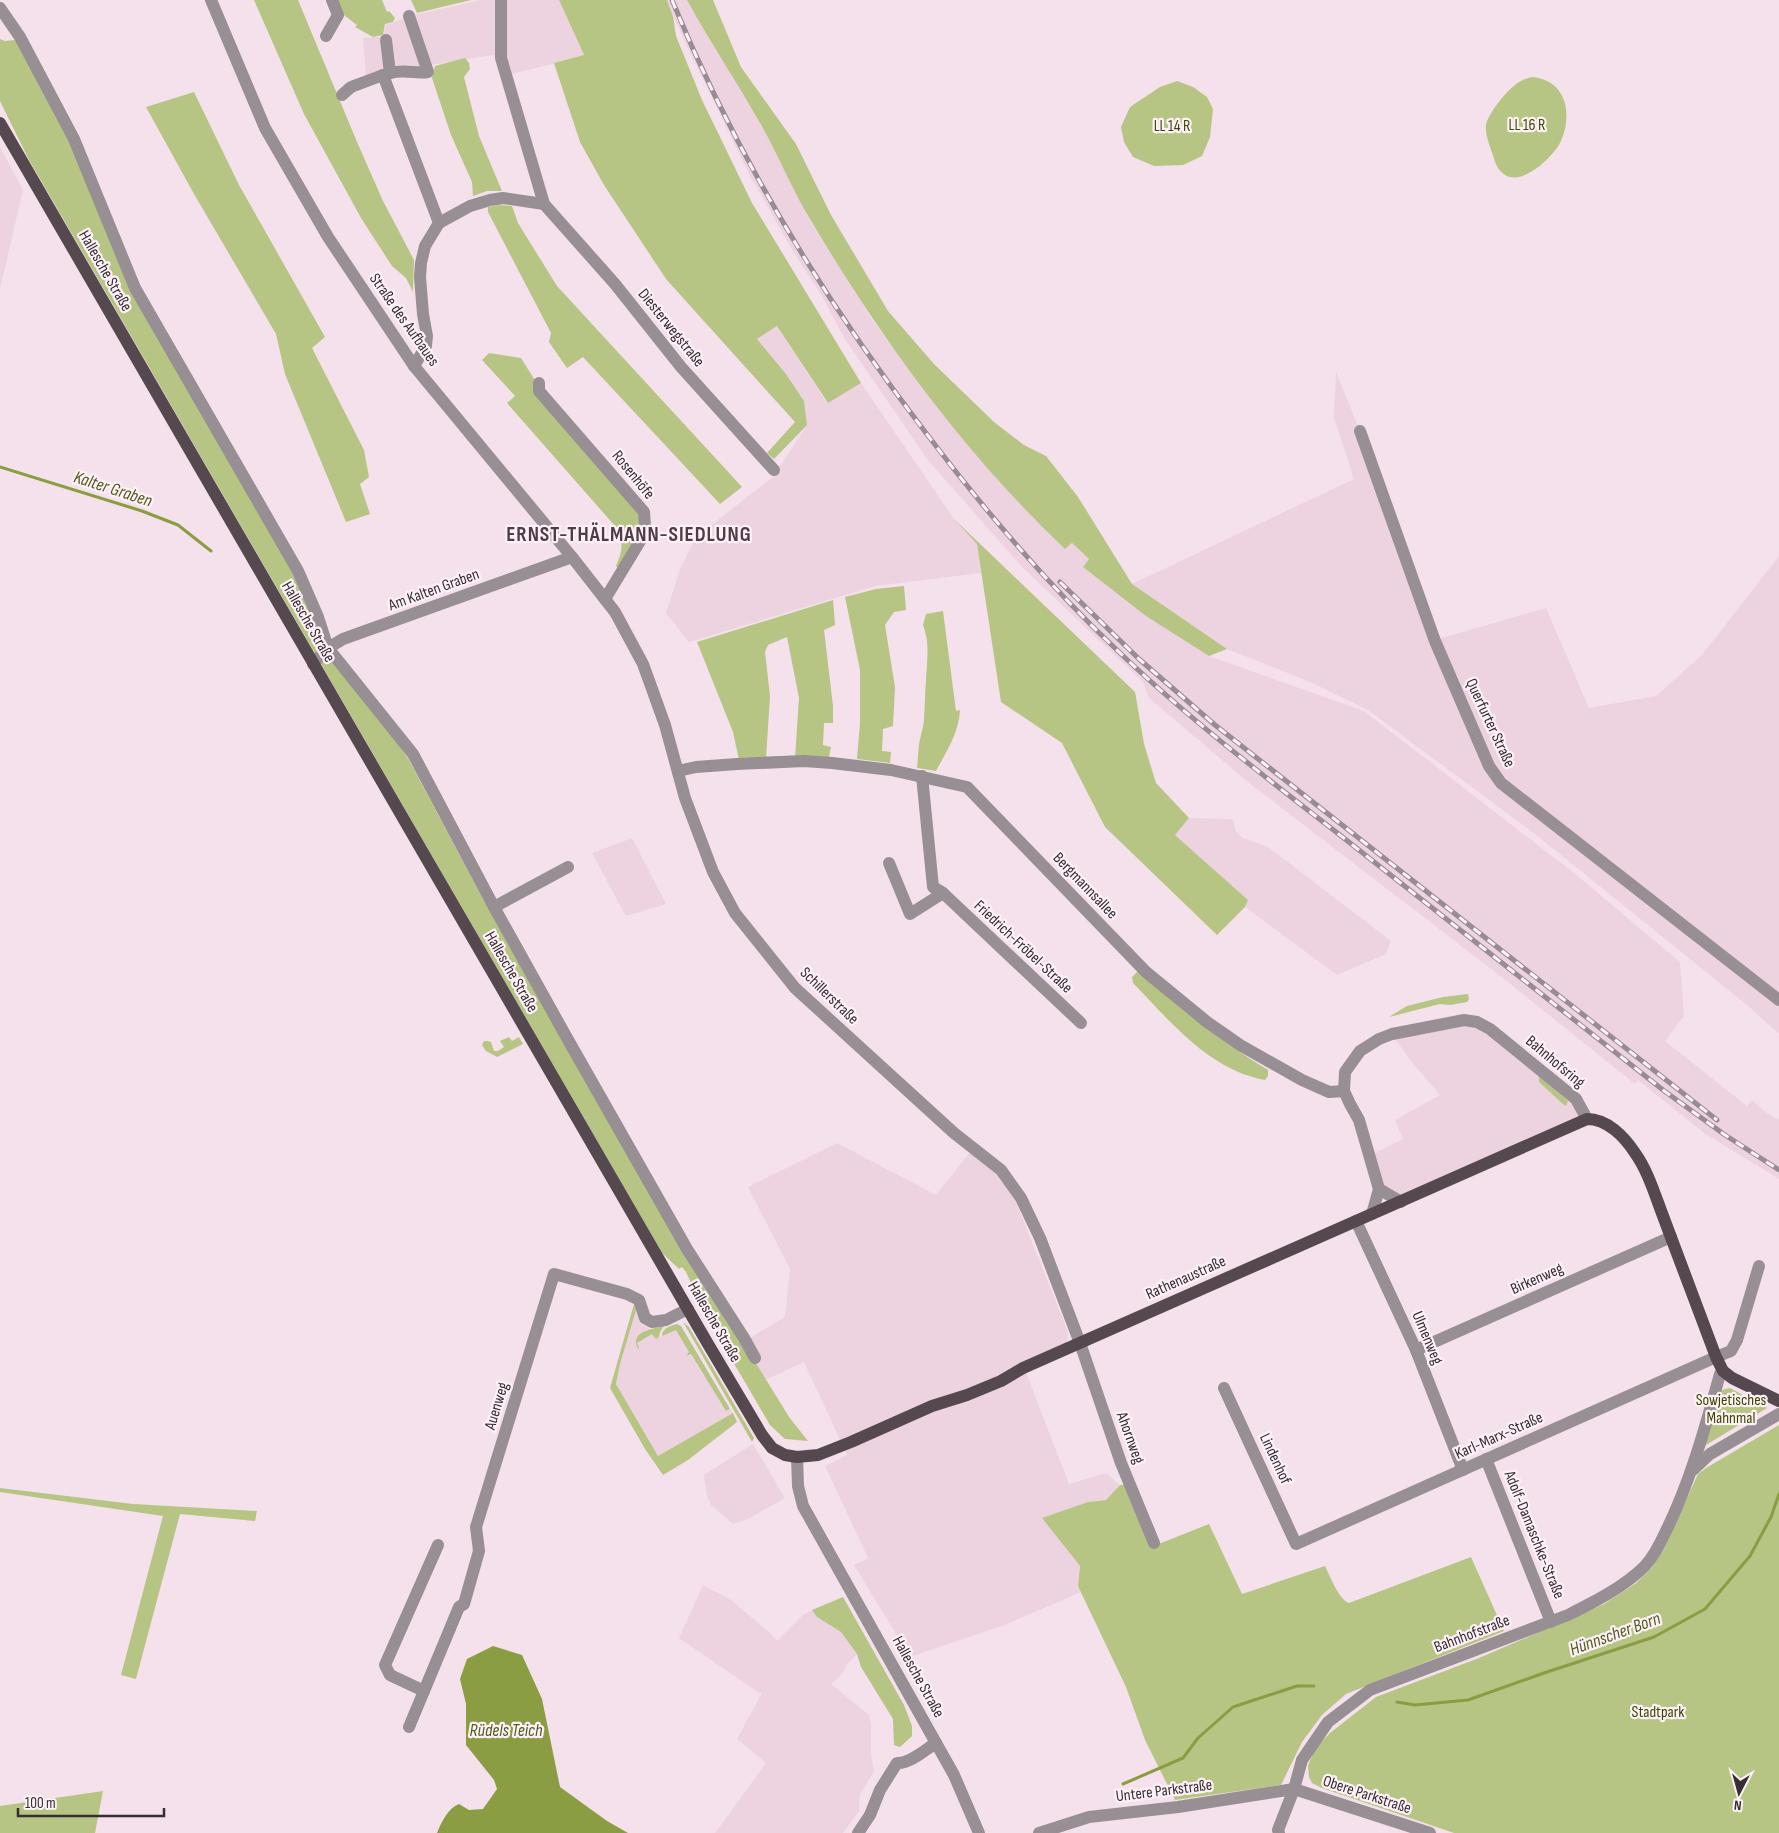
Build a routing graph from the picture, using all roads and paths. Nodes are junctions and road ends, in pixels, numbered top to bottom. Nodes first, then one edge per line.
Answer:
1 (211, 0) edge
2 (332, 0) edge
3 (501, 0) edge
4 (0, 8) edge
5 (409, 16) dead end
6 (326, 36) dead end
7 (386, 40) dead end
8 (387, 74) junction
9 (342, 95) dead end
10 (0, 123) edge
11 (544, 204) junction
12 (439, 224) junction
13 (414, 366) junction
14 (539, 382) dead end
15 (1360, 431) dead end
16 (774, 470) dead end
17 (572, 557) junction
18 (605, 599) junction
19 (623, 626) joint
20 (328, 648) junction
21 (313, 664) junction
22 (678, 770) junction
23 (922, 776) junction
24 (889, 863) dead end
25 (568, 867) dead end
26 (943, 893) junction
27 (494, 907) junction
28 (1779, 1000) edge
29 (1081, 1024) dead end
30 (1344, 1091) junction
31 (1587, 1119) junction
32 (1379, 1189) junction
33 (1401, 1202) junction
34 (1372, 1214) junction
35 (1356, 1221) junction
36 (1671, 1237) junction
37 (1759, 1266) dead end
38 (688, 1309) junction
39 (1080, 1343) junction
40 (1416, 1350) junction
41 (1716, 1357) junction
42 (755, 1358) dead end
43 (1723, 1371) junction
44 (1224, 1388) dead end
45 (1779, 1401) edge
46 (1779, 1414) edge
47 (797, 1457) junction
48 (1486, 1459) junction
49 (1463, 1470) junction
50 (1689, 1474) junction
51 (1154, 1543) dead end
52 (1296, 1544) joint
53 (438, 1545) dead end
54 (1551, 1622) junction
55 (424, 1691) junction
56 (409, 1727) dead end
57 (936, 1742) junction
58 (1294, 1789) junction
59 (1277, 1832) edge
60 (858, 1833) edge
61 (979, 1833) edge
62 (1039, 1833) edge
63 (1430, 1833) edge

1 - 13 street, Straße des Aufbaues
2 - 6 street
3 - 11 street, Diesterwegstraße
4 - 20 street, Hallesche Straße
5 - 8 street
7 - 8 street
8 - 9 street
8 - 12 street
10 - 21 main road, Hallesche Straße
11 - 12 street
11 - 16 street, Diesterwegstraße
12 - 13 street
13 - 17 street, Straße des Aufbaues
14 - 18 street, Rosenhöfe
15 - 28 street, Querfurter Straße
17 - 18 street, Straße des Aufbaues
17 - 20 street, Am Kalten Graben
18 - 19 street, Straße des Aufbaues
19 - 22 street, Schillerstraße
20 - 21 street, Am Kalten Graben
20 - 27 street, Hallesche Straße
21 - 38 main road, Hallesche Straße
22 - 23 street, Bergmannsallee
22 - 39 street, Schillerstraße
23 - 26 street, Friedrich-Fröbel-Straße
23 - 30 street, Bergmannsallee
24 - 26 street
25 - 27 street
26 - 29 street, Friedrich-Fröbel-Straße
27 - 42 street, Hallesche Straße
30 - 31 street, Bahnhofsring
30 - 32 street
31 - 33 main road, Rathenaustraße
31 - 36 main road
32 - 33 street
32 - 34 street
33 - 34 main road, Rathenaustraße
34 - 35 main road, Rathenaustraße
35 - 39 main road, Rathenaustraße
35 - 40 street, Ulmenweg
36 - 40 street, Birkenweg
36 - 41 main road
37 - 41 street
38 - 47 main road, Hallesche Straße
38 - 55 street, Auenweg
39 - 47 main road, Rathenaustraße
39 - 51 street, Ahornweg
40 - 49 street, Ulmenweg
41 - 43 main road
41 - 48 street, Karl-Marx-Straße
43 - 45 main road
43 - 50 street, Bahnhofstraße
44 - 52 street, Lindenhof
46 - 50 street, Bahnhofstraße
47 - 57 street, Hallesche Straße
48 - 49 street, Karl-Marx-Straße
48 - 54 street, Adolf-Damaschke-Straße
49 - 52 street, Karl-Marx-Straße
50 - 54 street, Bahnhofstraße
53 - 55 street
54 - 58 street, Bahnhofstraße
55 - 56 street, Auenweg
57 - 60 street
57 - 61 street, Hallesche Straße
58 - 59 street, Bahnhofstraße
58 - 62 street, Untere Parkstraße
58 - 63 street, Obere Parkstraße

